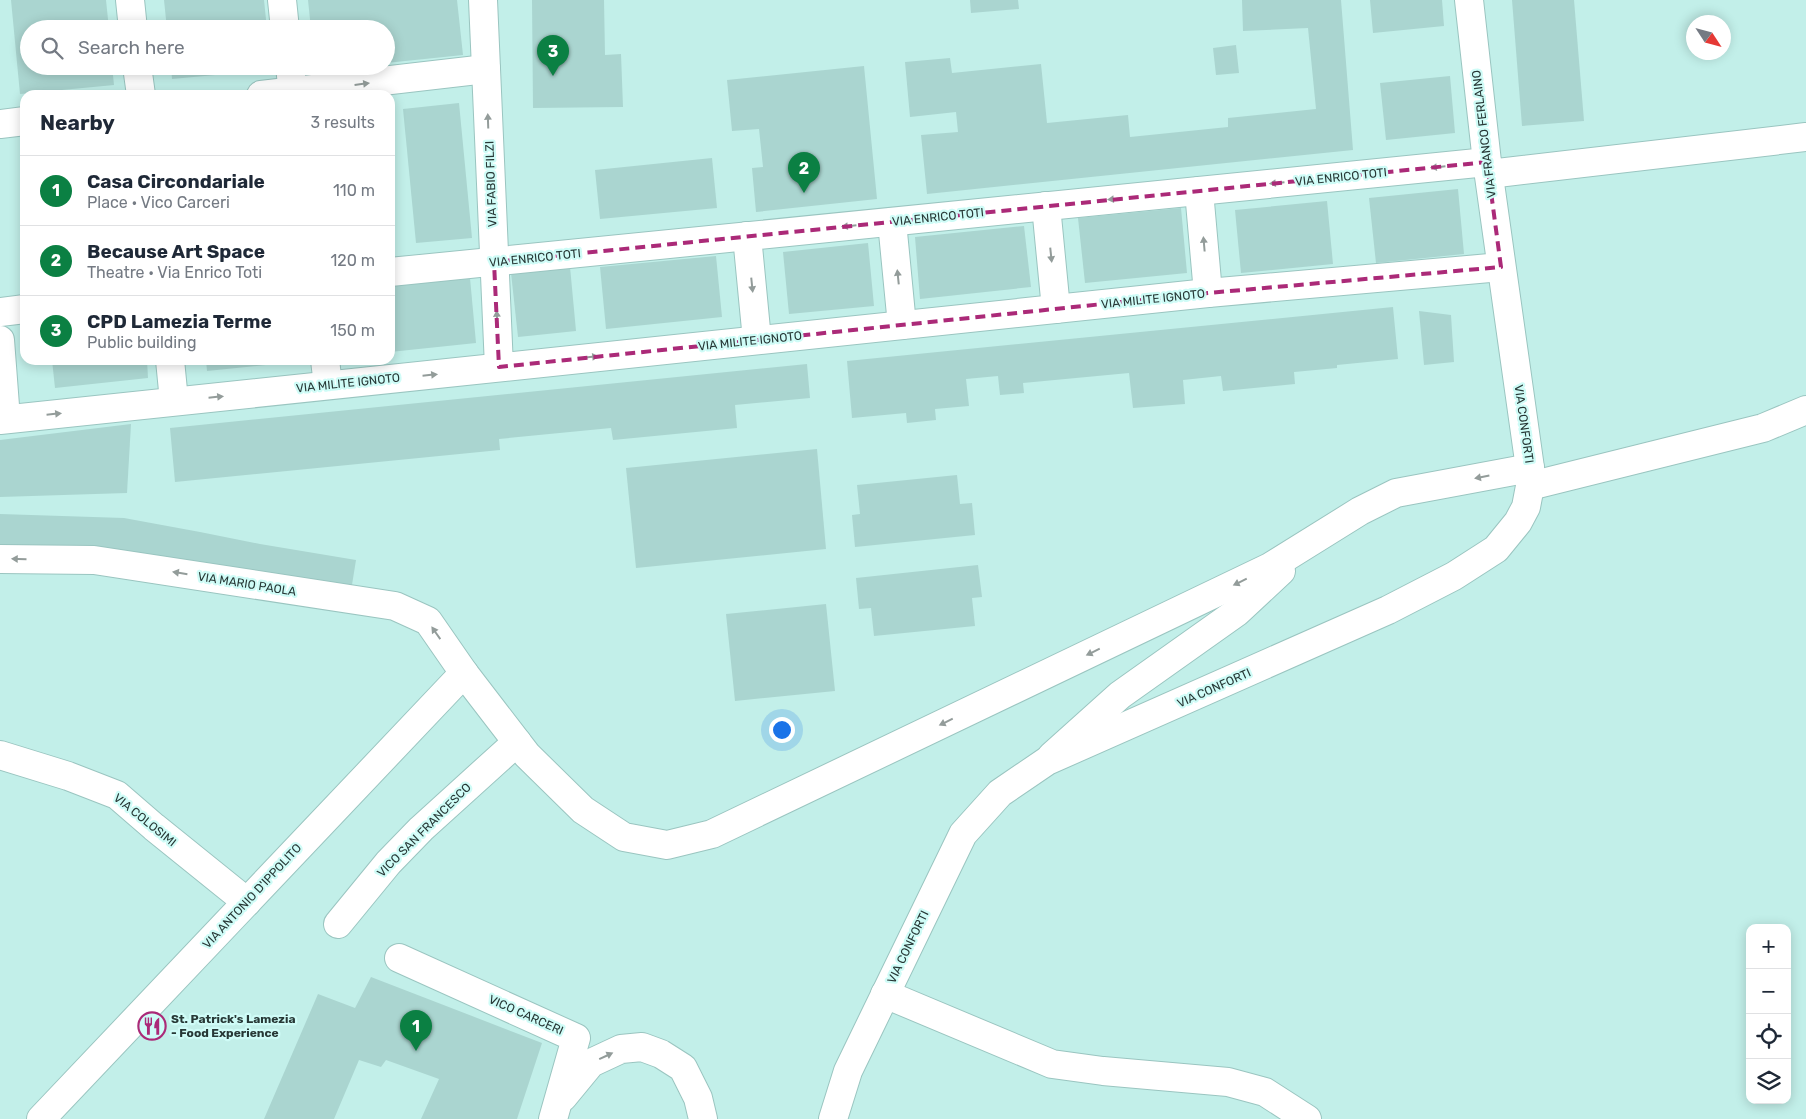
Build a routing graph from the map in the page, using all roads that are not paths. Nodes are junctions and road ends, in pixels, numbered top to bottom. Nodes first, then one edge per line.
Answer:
1 (130, 0) edge
2 (282, 0) edge
3 (483, 0) edge
4 (1469, 0) edge
5 (132, 20) edge
6 (284, 20) edge
7 (486, 69) junction
8 (138, 75) edge
9 (292, 84) edge
10 (139, 90) edge
11 (275, 90) edge
12 (20, 122) edge
13 (0, 124) edge
14 (1806, 137) edge
15 (1488, 168) junction
16 (1199, 191) junction
17 (1046, 206) junction
18 (892, 222) junction
19 (747, 236) junction
20 (494, 262) junction
21 (1501, 267) junction
22 (395, 272) edge
23 (1208, 293) junction
24 (1056, 309) junction
25 (20, 310) edge
26 (0, 312) edge
27 (902, 325) junction
28 (0, 340) edge
29 (757, 340) junction
30 (170, 365) edge
31 (499, 367) junction
32 (327, 373) edge
33 (174, 401) junction
34 (1806, 410) edge
35 (3, 419) edge
36 (1530, 477) junction
37 (1312, 541) junction
38 (0, 559) edge
39 (464, 673) junction
40 (517, 742) junction
41 (0, 754) edge
42 (1047, 761) junction
43 (247, 902) junction
44 (338, 924) dead end
45 (398, 958) dead end
46 (885, 994) junction
47 (68, 1108) edge
48 (41, 1119) edge
49 (554, 1119) edge
50 (703, 1119) edge
51 (833, 1119) edge
52 (1307, 1119) edge

1 - 5 street
2 - 6 street
3 - 7 street, VIA FABIO FILZI
4 - 15 street, VIA FRANCO FERLAINO
9 -> 7 street
20 -> 7 street, VIA FABIO FILZI
8 - 10 street
9 - 11 street
12 - 13 street
14 - 15 street, VIA ENRICO TOTI
15 -> 16 street, VIA ENRICO TOTI
15 - 21 street, VIA FRANCO FERLAINO
16 -> 17 street, VIA ENRICO TOTI
23 -> 16 street
17 - 18 street, VIA ENRICO TOTI
17 -> 24 street
18 -> 19 street, VIA ENRICO TOTI
27 -> 18 street
19 - 20 street, VIA ENRICO TOTI
19 -> 29 street
20 - 22 street, VIA ENRICO TOTI
31 -> 20 street, VIA FABIO FILZI
21 - 23 street, VIA MILITE IGNOTO
21 - 36 street, VIA CONFORTI
23 - 24 street, VIA MILITE IGNOTO
24 - 27 street, VIA MILITE IGNOTO
25 - 26 street
27 - 29 street, VIA MILITE IGNOTO
28 - 35 street
31 -> 29 street, VIA MILITE IGNOTO
30 - 33 street
32 -> 31 street, VIA MILITE IGNOTO
33 -> 32 street, VIA MILITE IGNOTO
35 -> 33 street, VIA MILITE IGNOTO
34 - 36 street
36 -> 37 street
36 - 42 street, VIA CONFORTI
37 -> 40 street, VIA MARIO PAOLA
37 - 42 street
39 -> 38 street, VIA MARIO PAOLA
39 - 40 street, VIA MARIO PAOLA
39 - 43 street, VIA ANTONIO D'IPPOLITO
40 - 44 street, VICO SAN FRANCESCO
41 - 43 street, VIA COLOSIMI
42 - 46 street, VIA CONFORTI
43 - 47 street, VIA ANTONIO D'IPPOLITO
45 - 49 street, VICO CARCERI
46 - 51 street, VIA CONFORTI
46 - 52 street
47 - 48 street, VIA ANTONIO D'IPPOLITO
49 -> 50 street

